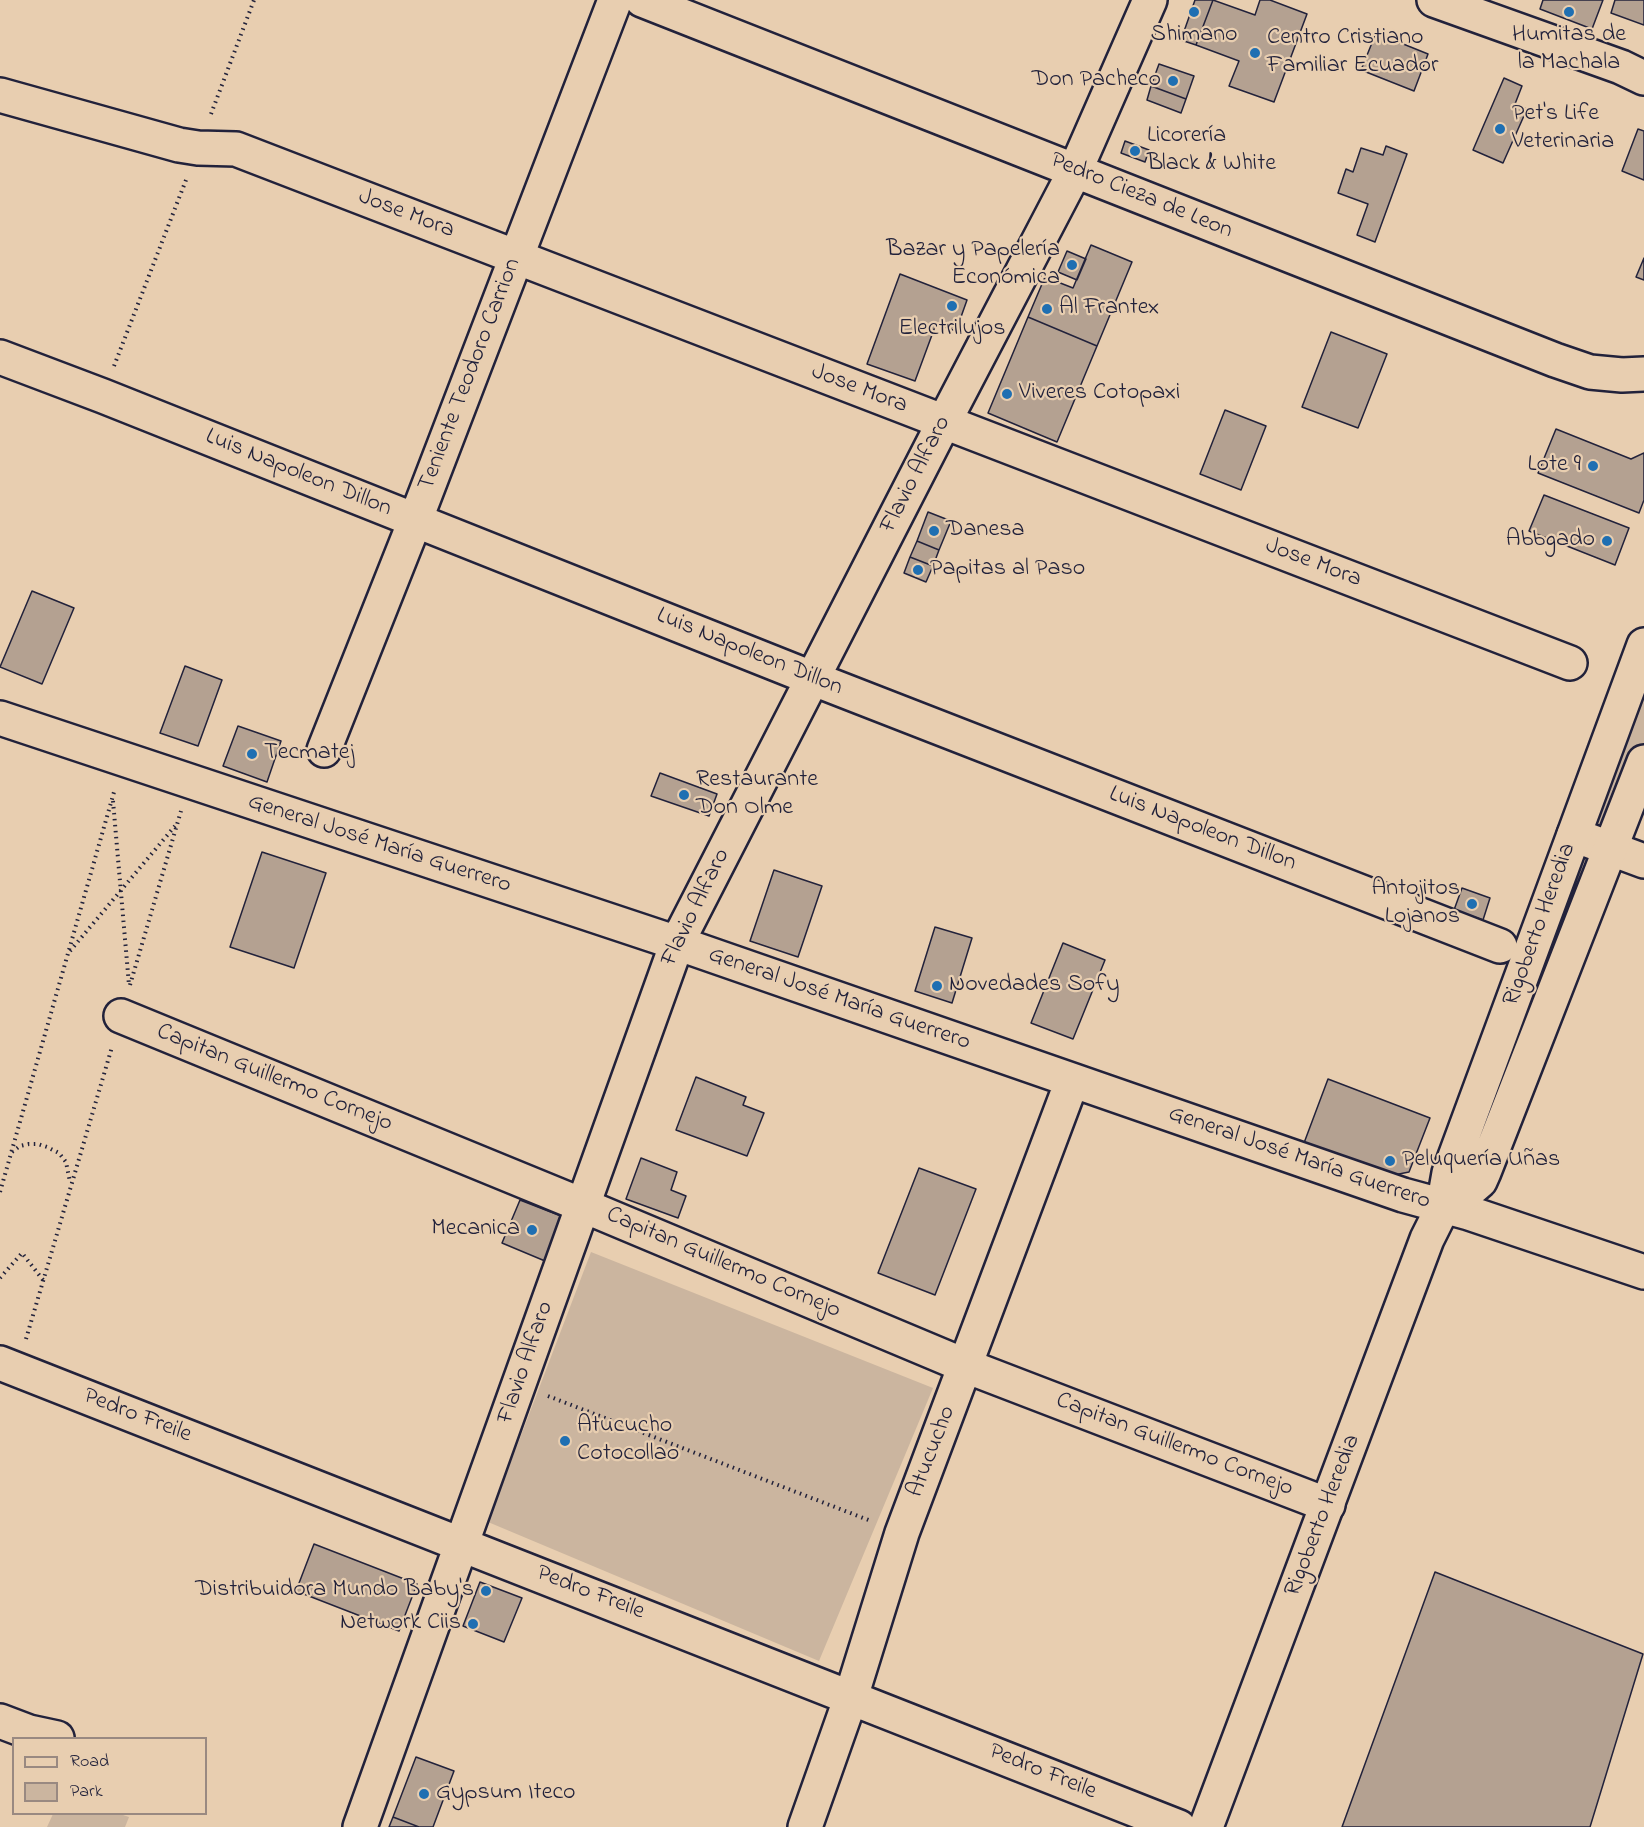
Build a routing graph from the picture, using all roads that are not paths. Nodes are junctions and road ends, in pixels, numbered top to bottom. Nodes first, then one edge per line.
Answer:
1 (615, 0) edge
2 (642, 0) edge
3 (1150, 0) edge
4 (1434, 0) edge
5 (1644, 78) edge
6 (0, 95) edge
7 (1075, 171) junction
8 (516, 258) junction
9 (0, 357) edge
10 (1644, 374) edge
11 (944, 422) junction
12 (415, 521) junction
13 (1644, 645) edge
14 (1570, 663) dead end
15 (814, 679) junction
16 (0, 718) edge
17 (324, 750) dead end
18 (1644, 762) edge
19 (1574, 835) junction
20 (1611, 849) junction
21 (1644, 861) edge
22 (677, 943) junction
23 (1500, 946) dead end
24 (121, 1016) road end
25 (1072, 1082) junction
26 (582, 1205) junction
27 (1443, 1207) junction
28 (1644, 1272) edge
29 (966, 1366) junction
30 (8, 1367) edge
31 (1328, 1505) junction
32 (463, 1544) junction
33 (851, 1697) junction
34 (0, 1721) edge
35 (52, 1737) edge
36 (360, 1827) edge
37 (805, 1827) edge
38 (1179, 1827) edge
39 (1206, 1827) edge

1 - 8 street, Teniente Teodoro Carrion
2 - 7 street, Pedro Cieza de Leon
3 - 7 street, Flavio Alfaro
4 - 5 street
6 - 8 street, Jose Mora
7 - 10 street, Pedro Cieza de Leon
7 - 11 street, Flavio Alfaro
8 - 11 street, Jose Mora
8 - 12 street, Teniente Teodoro Carrion
9 - 12 street, Luis Napoleon Dillon
11 - 14 street, Jose Mora
11 - 15 street, Flavio Alfaro
12 - 15 street, Luis Napoleon Dillon
12 - 17 street, Teniente Teodoro Carrion
13 - 19 street, Rigoberto Heredia
15 - 22 street, Flavio Alfaro
15 - 23 street, Luis Napoleon Dillon
16 - 22 street, General José María Guerrero
18 - 20 street, Rigoberto Heredia
19 - 20 street
19 - 27 street, Rigoberto Heredia
20 - 21 street
20 - 27 street, Rigoberto Heredia
22 - 25 street, General José María Guerrero
22 - 26 street, Flavio Alfaro
24 - 26 street, Capitan Guillermo Cornejo
25 - 27 street, General José María Guerrero
25 - 29 street, Atucucho
26 - 29 street, Capitan Guillermo Cornejo
26 - 32 street, Flavio Alfaro
27 - 28 street, General José María Guerrero
27 - 31 street, Rigoberto Heredia
29 - 31 street, Capitan Guillermo Cornejo
29 - 33 street, Atucucho
30 - 32 street, Pedro Freile
31 - 39 street, Rigoberto Heredia
32 - 33 street, Pedro Freile
32 - 36 street, Flavio Alfaro
33 - 37 street, Atucucho
33 - 38 street, Pedro Freile
34 - 35 street

